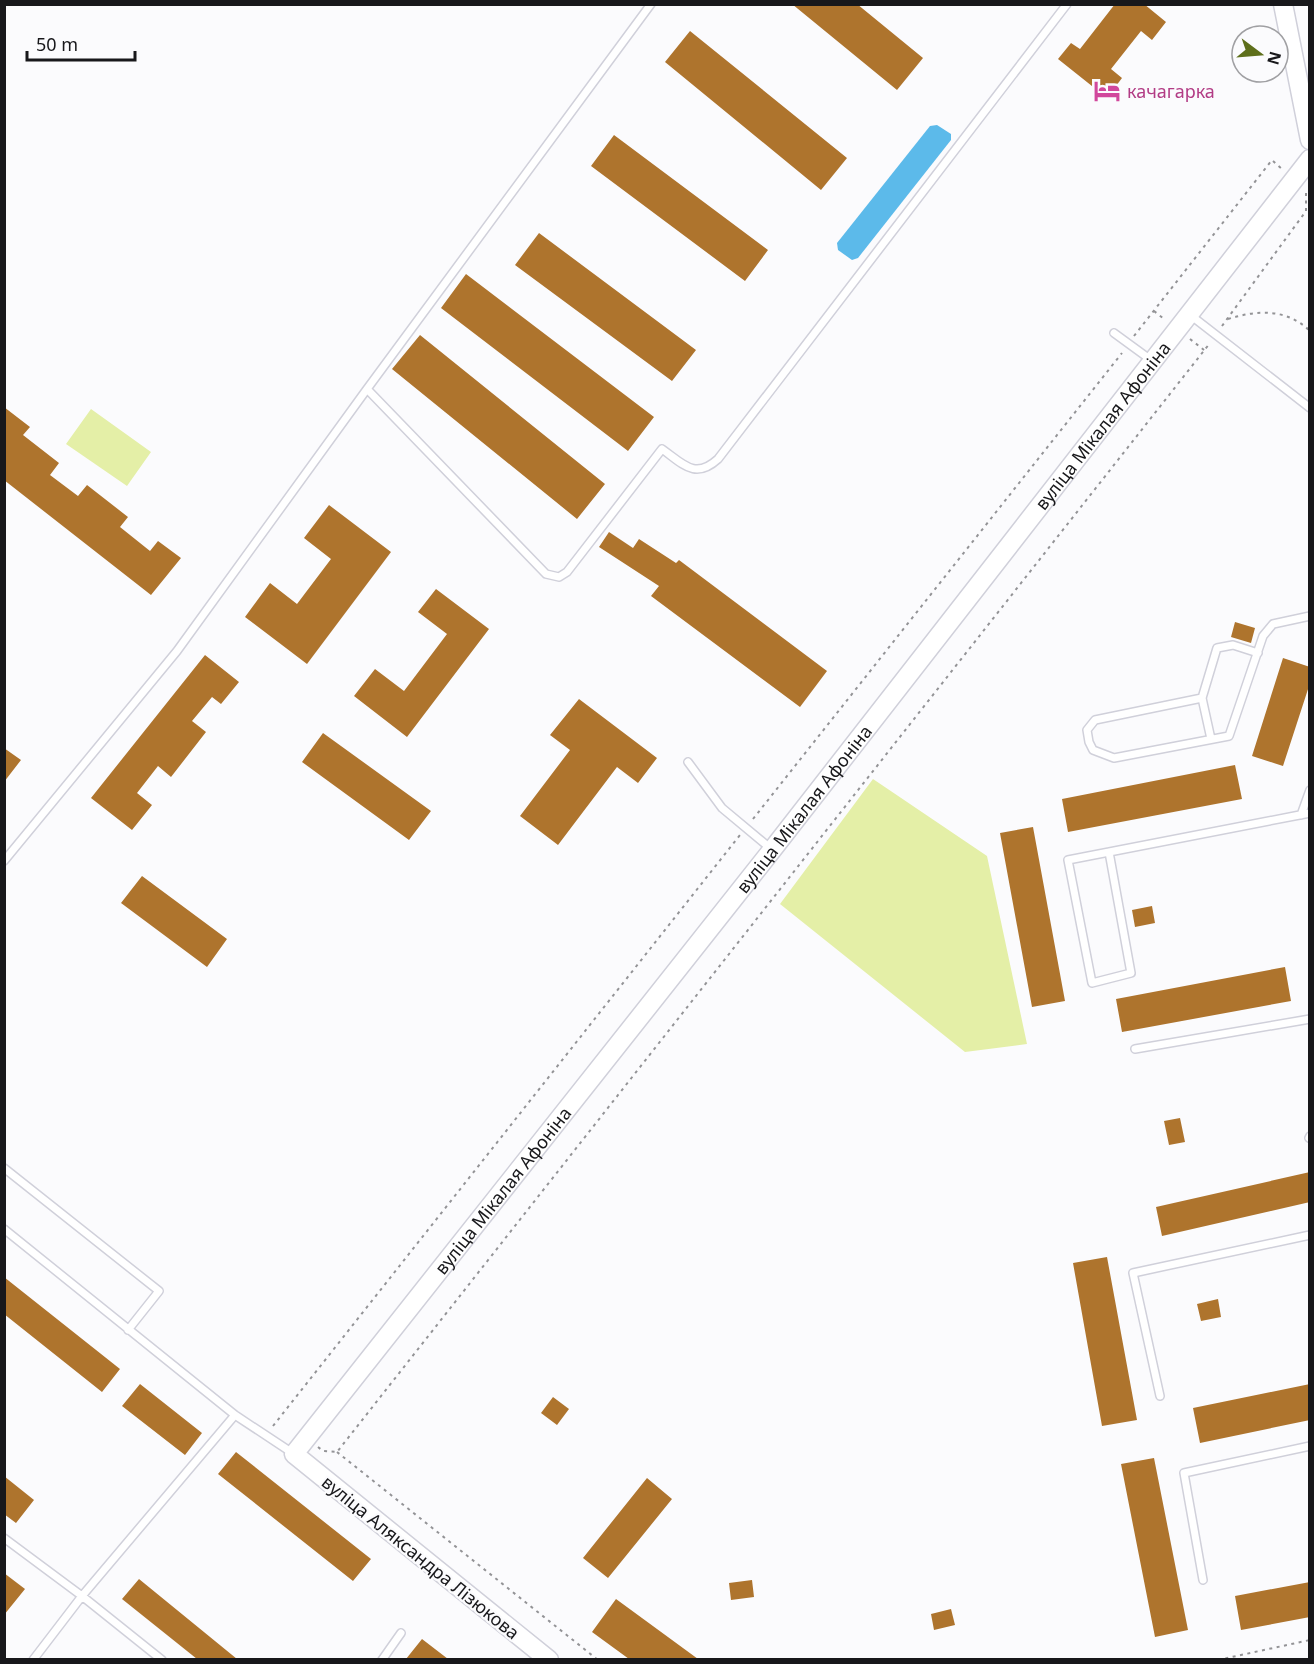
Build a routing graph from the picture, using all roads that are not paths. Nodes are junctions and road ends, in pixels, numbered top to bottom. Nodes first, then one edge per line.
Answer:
1 (651, 4) edge
2 (1067, 4) edge
3 (1283, 4) edge
4 (1310, 140) edge
5 (1310, 159) edge
6 (1189, 314) junction
7 (1114, 333) dead end
8 (1153, 361) junction
9 (367, 389) junction
10 (1310, 408) edge
11 (1310, 616) edge
12 (1258, 653) junction
13 (1202, 698) junction
14 (1211, 739) junction
15 (688, 762) dead end
16 (1310, 790) edge
17 (1310, 813) edge
18 (1301, 815) junction
19 (772, 850) junction
20 (1109, 852) junction
21 (4, 861) edge
22 (1310, 1020) edge
23 (1135, 1050) dead end
24 (4, 1168) edge
25 (4, 1229) edge
26 (1310, 1235) edge
27 (128, 1330) junction
28 (1160, 1396) dead end
29 (235, 1415) junction
30 (1310, 1446) edge
31 (294, 1454) junction
32 (4, 1538) edge
33 (1203, 1580) dead end
34 (82, 1596) junction
35 (401, 1634) dead end
36 (33, 1659) edge
37 (162, 1659) edge
38 (382, 1659) edge
39 (549, 1659) edge

1 - 9 lane
2 - 9 lane
3 - 4 street
5 - 6 street, вуліца Мікалая Афоніна
6 - 8 street, вуліца Мікалая Афоніна
6 - 10 lane
7 - 8 lane
8 - 19 street, вуліца Мікалая Афоніна
9 - 21 lane
11 - 12 lane
12 - 13 lane
12 - 14 lane
13 - 14 lane
13 - 14 lane
15 - 19 lane
16 - 18 lane
17 - 18 lane
18 - 20 lane
19 - 31 street, вуліца Мікалая Афоніна
20 - 20 lane
22 - 23 lane
24 - 27 lane
25 - 27 lane
26 - 28 lane
27 - 29 lane
29 - 31 lane
29 - 34 lane
30 - 33 lane
31 - 39 street, вуліца Аляксандра Лізюкова
32 - 34 lane
34 - 36 lane
34 - 37 lane
35 - 38 lane

